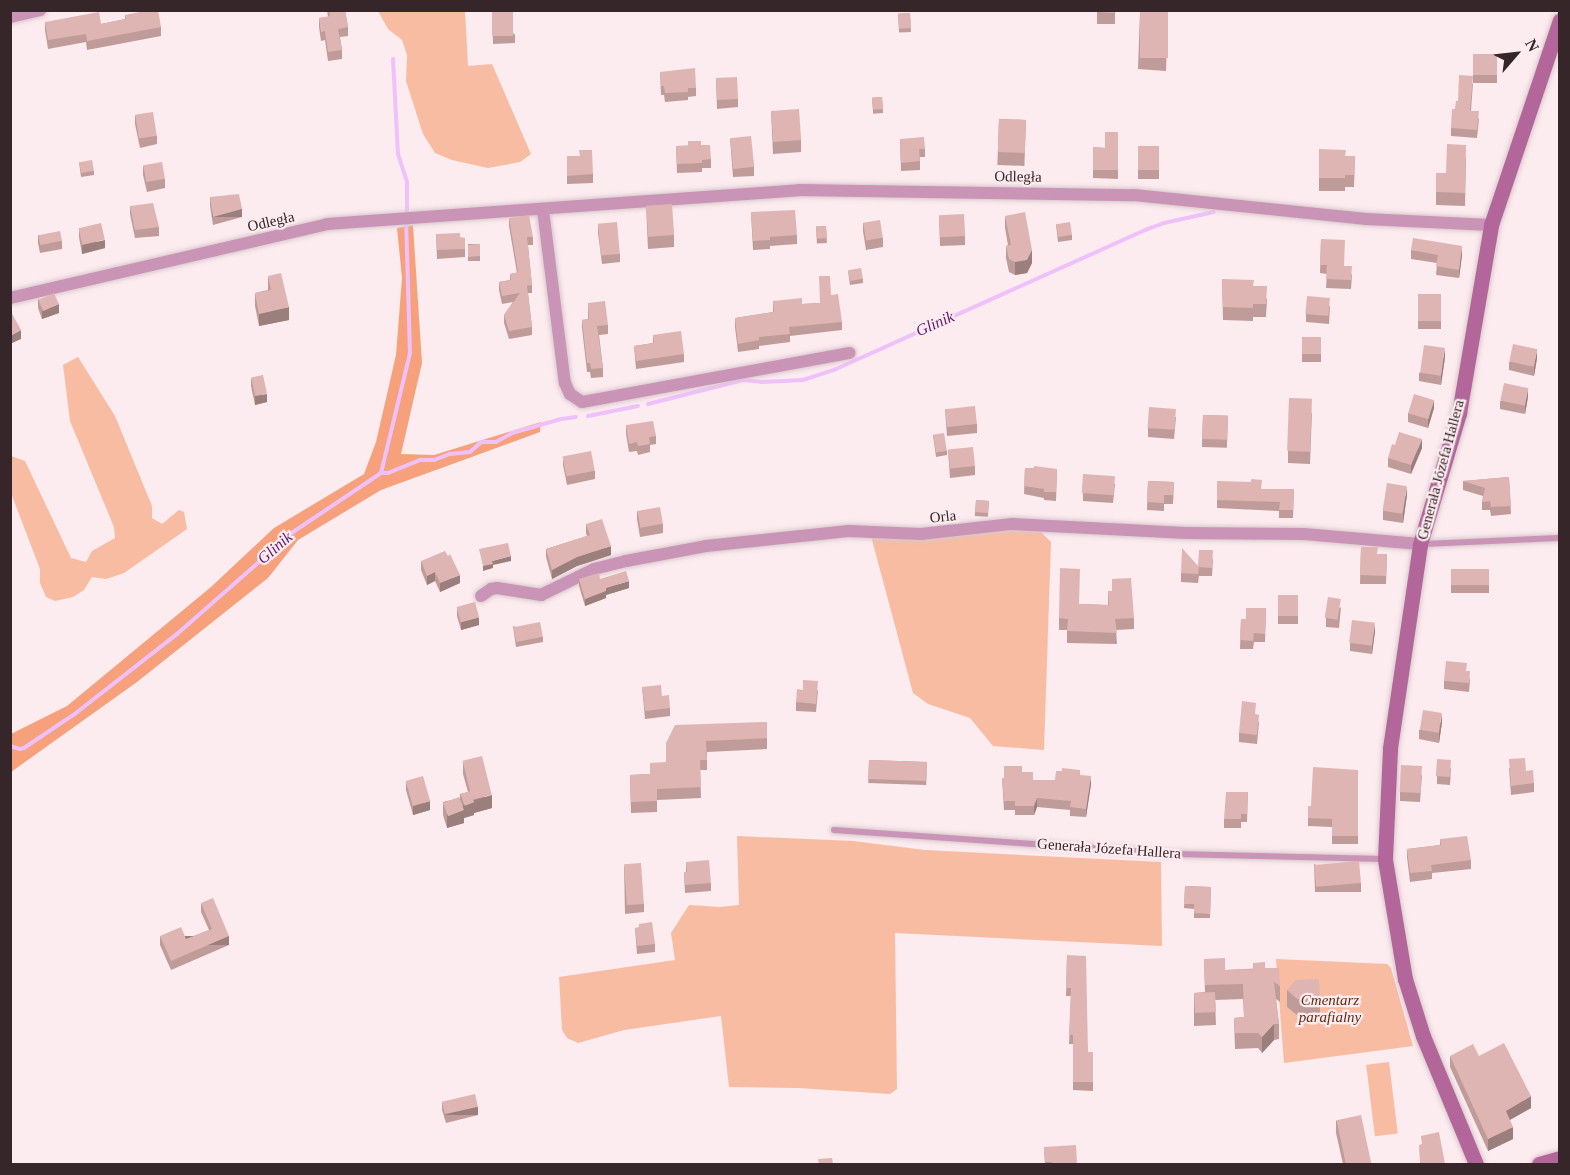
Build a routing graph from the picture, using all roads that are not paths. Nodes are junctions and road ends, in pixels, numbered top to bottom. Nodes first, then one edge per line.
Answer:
1 (40, 10) edge
2 (10, 17) edge
3 (1560, 20) edge
4 (543, 210) junction
5 (1491, 225) junction
6 (10, 298) edge
7 (850, 353) dead end
8 (1560, 538) edge
9 (1420, 544) junction
10 (481, 596) dead end
11 (834, 830) dead end
12 (1385, 860) junction
13 (1560, 1158) edge
14 (1476, 1164) edge
15 (1539, 1164) edge

1 - 2 street
3 - 5 street, Generała Józefa Hallera
4 - 5 street, Odległa
4 - 6 street, Odległa
4 - 7 street
5 - 9 street, Generała Józefa Hallera
8 - 9 lane
9 - 10 street, Orla
9 - 12 street, Generała Józefa Hallera
11 - 12 lane, Generała Józefa Hallera
12 - 14 street, Generała Józefa Hallera
13 - 15 street

